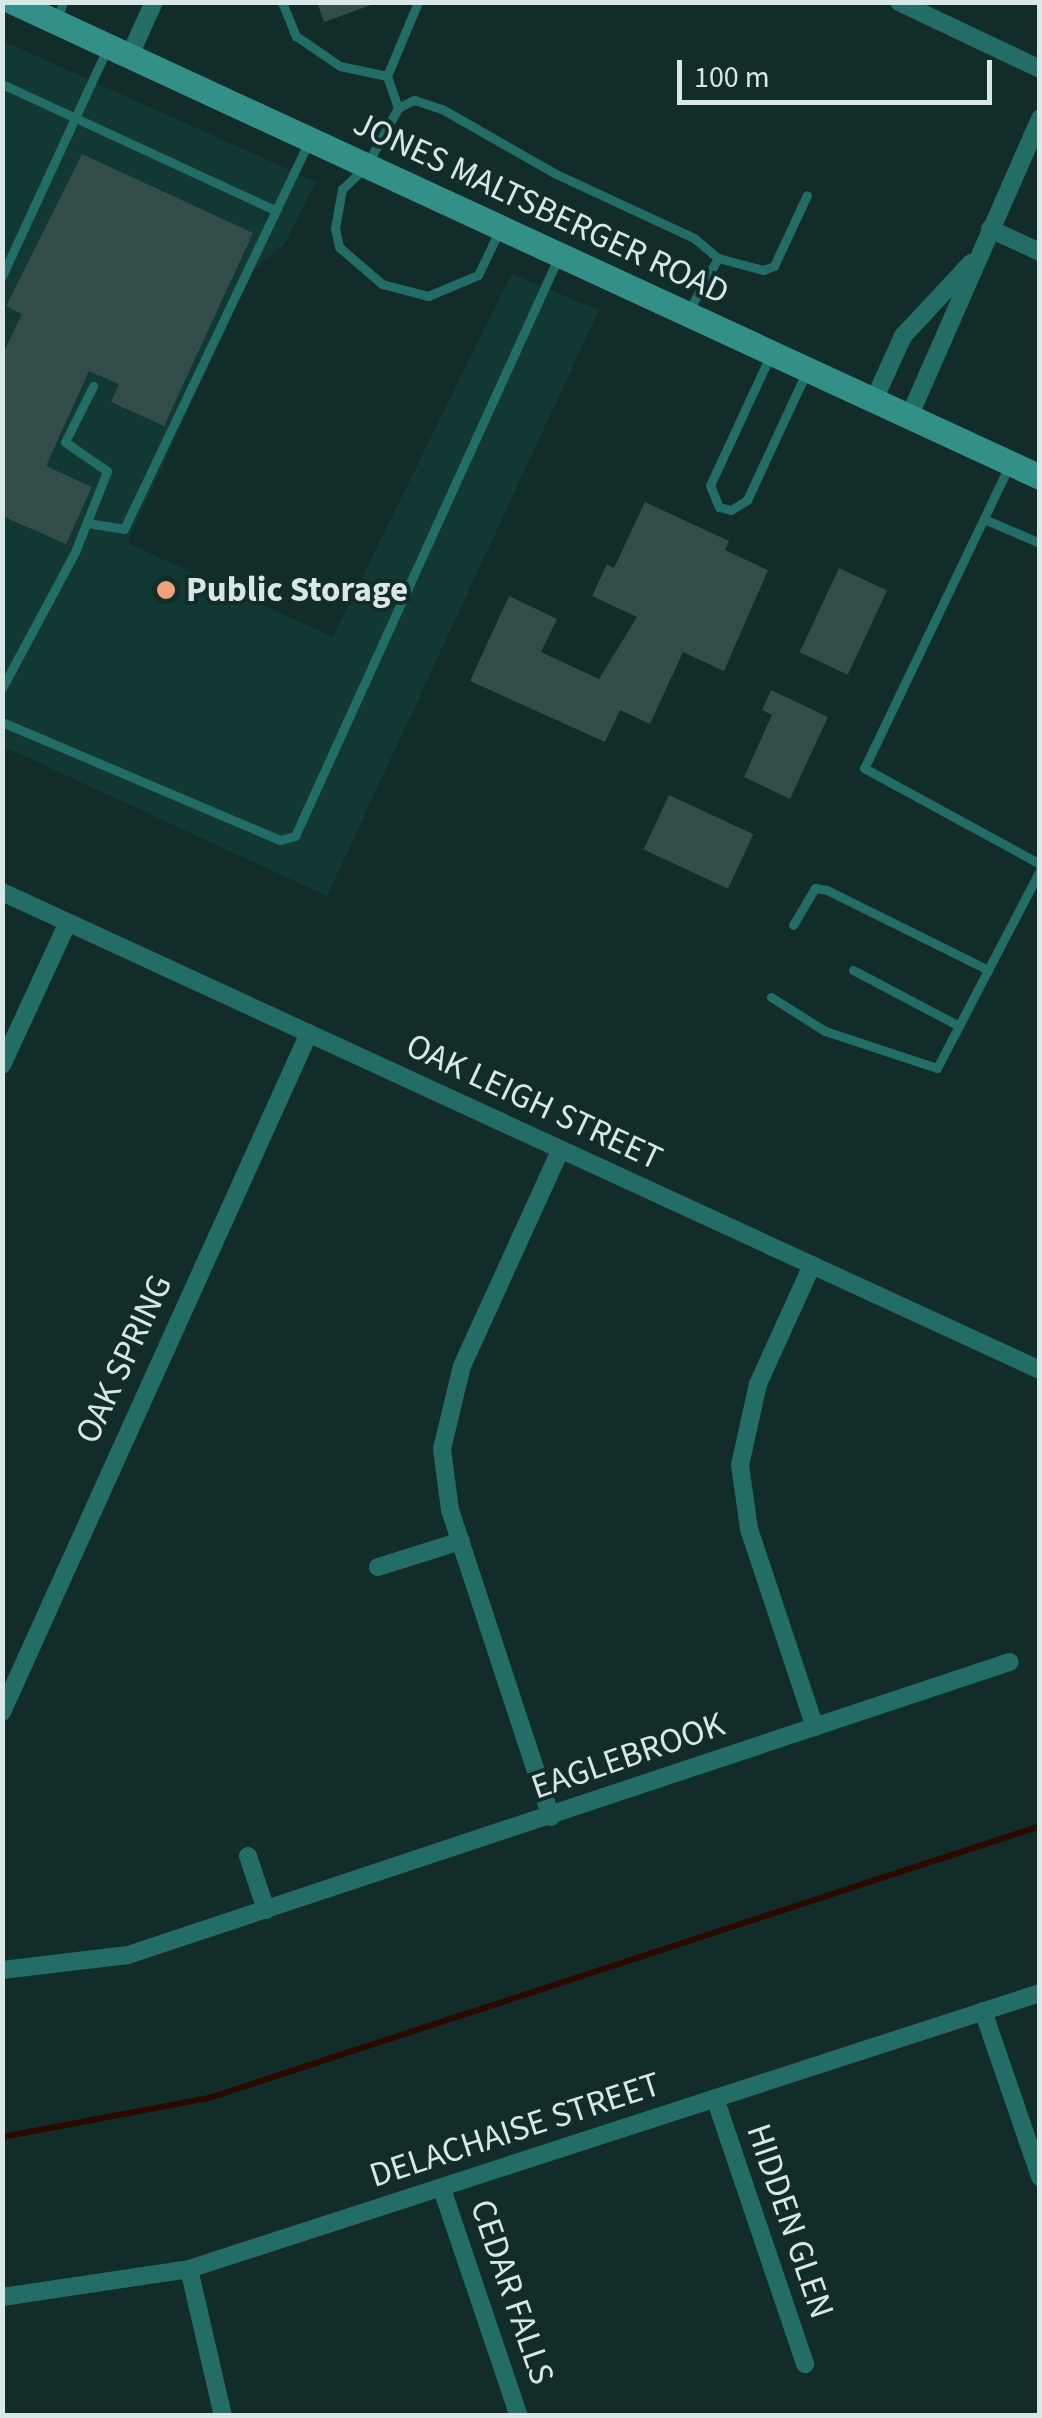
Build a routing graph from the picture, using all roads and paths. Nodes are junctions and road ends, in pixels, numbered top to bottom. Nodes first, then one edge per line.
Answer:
1 (12, 2) edge
2 (154, 2) edge
3 (282, 2) edge
4 (418, 2) edge
5 (899, 2) edge
6 (60, 13) edge
7 (119, 52) junction
8 (1040, 69) edge
9 (387, 76) junction
10 (2, 84) edge
11 (398, 108) junction
12 (1040, 119) edge
13 (74, 120) junction
14 (309, 140) junction
15 (366, 166) junction
16 (807, 196) dead end
17 (275, 210) junction
18 (500, 228) junction
19 (990, 229) junction
20 (1040, 252) edge
21 (560, 256) junction
22 (718, 258) junction
23 (972, 263) junction
24 (2, 276) edge
25 (687, 314) junction
26 (771, 353) junction
27 (807, 370) junction
28 (93, 386) dead end
29 (874, 400) junction
30 (909, 417) junction
31 (1010, 463) junction
32 (1040, 477) edge
33 (984, 519) junction
34 (87, 523) junction
35 (1040, 543) edge
36 (2, 688) edge
37 (2, 722) edge
38 (1040, 867) edge
39 (2, 892) edge
40 (68, 922) junction
41 (793, 925) dead end
42 (853, 970) dead end
43 (988, 970) junction
44 (771, 997) dead end
45 (959, 1026) junction
46 (309, 1033) junction
47 (2, 1065) edge
48 (560, 1151) junction
49 (812, 1266) junction
50 (1040, 1370) edge
51 (461, 1541) junction
52 (378, 1567) dead end
53 (1010, 1662) dead end
54 (2, 1712) edge
55 (815, 1727) junction
56 (552, 1816) junction
57 (248, 1856) dead end
58 (266, 1910) junction
59 (2, 1970) edge
60 (1040, 1993) edge
61 (983, 2010) junction
62 (715, 2098) junction
63 (1040, 2177) edge
64 (442, 2189) junction
65 (189, 2269) junction
66 (2, 2297) edge
67 (805, 2364) dead end
68 (224, 2416) edge
69 (519, 2416) edge

1 - 6 main road, JONES MALTSBERGER ROAD
2 - 7 street
3 - 9 lane
4 - 9 lane
5 - 8 street
6 - 7 main road, JONES MALTSBERGER ROAD
7 - 13 lane
7 - 14 main road, JONES MALTSBERGER ROAD
9 - 11 lane
10 - 13 lane
11 - 15 lane
11 - 22 lane
12 - 19 street
13 - 17 lane
13 - 24 lane
14 - 15 main road, JONES MALTSBERGER ROAD
14 - 17 lane
15 - 18 main road, JONES MALTSBERGER ROAD
15 - 18 lane
16 - 22 lane
17 - 34 lane
18 - 21 main road, JONES MALTSBERGER ROAD
19 - 20 street
19 - 23 street
21 - 25 main road, JONES MALTSBERGER ROAD
21 - 37 lane
22 - 25 lane
23 - 29 street
23 - 30 street
25 - 26 main road, JONES MALTSBERGER ROAD
26 - 27 main road, JONES MALTSBERGER ROAD
26 - 27 lane
27 - 29 main road, JONES MALTSBERGER ROAD
28 - 34 lane
29 - 30 main road, JONES MALTSBERGER ROAD
30 - 31 main road, JONES MALTSBERGER ROAD
31 - 32 main road, JONES MALTSBERGER ROAD
31 - 33 lane
33 - 35 lane
33 - 38 lane
34 - 36 lane
38 - 43 lane
39 - 40 street, OAK LEIGH STREET
40 - 46 street, OAK LEIGH STREET
40 - 47 street
41 - 43 lane
42 - 45 lane
43 - 45 lane
44 - 45 lane
46 - 48 street, OAK LEIGH STREET
46 - 54 street, OAK SPRING
48 - 49 street, OAK LEIGH STREET
48 - 51 street
49 - 50 street, OAK LEIGH STREET
49 - 55 street
51 - 52 street
51 - 56 street
53 - 55 street, EAGLEBROOK
55 - 56 street, EAGLEBROOK
56 - 58 street, EAGLEBROOK
57 - 58 street
58 - 59 street, EAGLEBROOK
60 - 61 street, DELACHAISE STREET
61 - 62 street, DELACHAISE STREET
61 - 63 street
62 - 64 street, DELACHAISE STREET
62 - 67 street, HIDDEN GLEN
64 - 65 street, DELACHAISE STREET
64 - 69 street, CEDAR FALLS
65 - 66 street, DELACHAISE STREET
65 - 68 street

